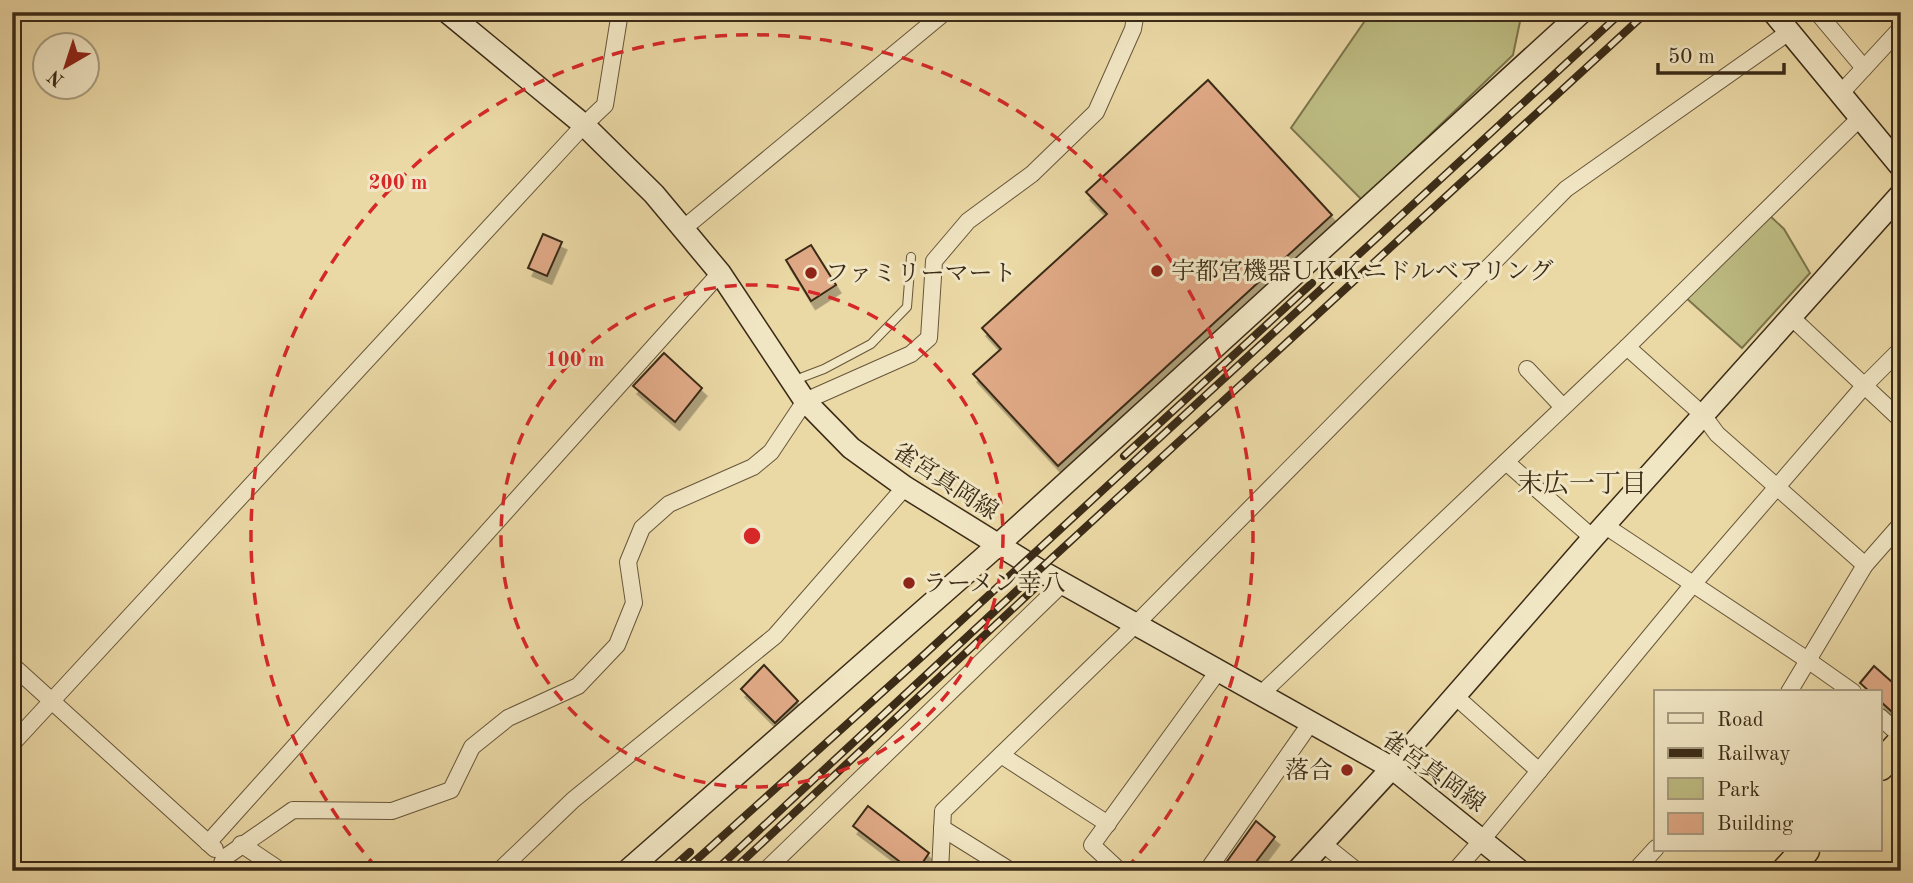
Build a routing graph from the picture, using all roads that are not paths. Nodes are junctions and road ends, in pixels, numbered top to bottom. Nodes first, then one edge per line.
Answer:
1 (447, 12) edge
2 (620, 12) edge
3 (945, 12) edge
4 (1136, 12) edge
5 (1583, 12) edge
6 (1773, 12) edge
7 (1817, 12) edge
8 (1901, 28) edge
9 (1789, 32) junction
10 (1864, 68) junction
11 (1842, 93) junction
12 (1861, 117) junction
13 (584, 125) junction
14 (1901, 167) edge
15 (1901, 194) edge
16 (684, 228) junction
17 (911, 257) dead end
18 (720, 273) junction
19 (1791, 317) junction
20 (1627, 347) junction
21 (1901, 349) edge
22 (1527, 369) dead end
23 (792, 382) junction
24 (1865, 385) junction
25 (805, 401) junction
26 (1563, 407) junction
27 (1703, 415) junction
28 (1901, 420) edge
29 (1506, 462) junction
30 (905, 487) junction
31 (1777, 488) junction
32 (1901, 524) edge
33 (1599, 532) junction
34 (998, 545) junction
35 (1865, 565) junction
36 (1063, 583) junction
37 (1694, 583) junction
38 (1136, 624) junction
39 (1809, 661) junction
40 (12, 665) edge
41 (1219, 670) junction
42 (1790, 690) edge
43 (1850, 690) edge
44 (1261, 694) junction
45 (1455, 696) junction
46 (52, 702) junction
47 (1312, 721) junction
48 (1882, 721) edge
49 (12, 744) edge
50 (1895, 750) edge
51 (1001, 755) junction
52 (1392, 768) junction
53 (1539, 771) junction
54 (1108, 824) junction
55 (942, 828) junction
56 (1482, 840) junction
57 (208, 843) junction
58 (1322, 843) junction
59 (241, 844) junction
60 (1654, 850) edge
61 (1803, 852) edge
62 (222, 864) edge
63 (281, 871) edge
64 (499, 871) edge
65 (627, 871) edge
66 (765, 871) edge
67 (940, 871) edge
68 (1011, 871) edge
69 (1120, 871) edge
70 (1207, 871) edge
71 (1297, 871) edge
72 (1357, 871) edge
73 (1455, 871) edge
74 (1520, 871) edge
75 (1634, 871) edge
76 (1786, 871) edge

1 - 13 street, 雀宮真岡線
2 - 13 street
3 - 16 street
4 - 25 street
5 - 34 street
6 - 9 street
7 - 10 street
8 - 10 street
9 - 11 street
9 - 38 street
10 - 11 street
11 - 12 street
12 - 14 street
12 - 20 street
13 - 16 street, 雀宮真岡線
13 - 46 street
15 - 19 street
16 - 18 street, 雀宮真岡線
17 - 23 lane
18 - 23 street, 雀宮真岡線
18 - 57 street
19 - 24 street
19 - 27 street
20 - 26 street
20 - 27 street
21 - 24 street
22 - 26 street
23 - 25 street, 雀宮真岡線
24 - 28 street
24 - 31 street
25 - 30 street, 雀宮真岡線
25 - 59 street
26 - 29 street
27 - 31 street
27 - 33 street
29 - 33 street
29 - 44 street
30 - 34 street, 雀宮真岡線
30 - 64 street
31 - 35 street
31 - 37 street
32 - 35 street
33 - 37 street
33 - 45 street
34 - 36 street, 雀宮真岡線
34 - 65 street
35 - 39 street
36 - 38 street, 雀宮真岡線
36 - 66 street
37 - 39 street
37 - 53 street
38 - 41 street, 雀宮真岡線
38 - 51 street
39 - 42 street
39 - 43 street
40 - 46 street
41 - 44 street, 雀宮真岡線
41 - 54 street
44 - 47 street, 雀宮真岡線
45 - 52 street
45 - 53 street
46 - 49 street
46 - 57 street
47 - 52 street, 雀宮真岡線
47 - 70 street
48 - 50 street
51 - 54 street
51 - 55 street
52 - 56 street, 雀宮真岡線
52 - 58 street
53 - 56 street
54 - 69 street
55 - 67 street
55 - 68 street
56 - 73 street
56 - 74 street, 雀宮真岡線
57 - 62 street
58 - 71 street
58 - 72 street
59 - 62 street
59 - 63 street
60 - 75 street
61 - 76 highway

